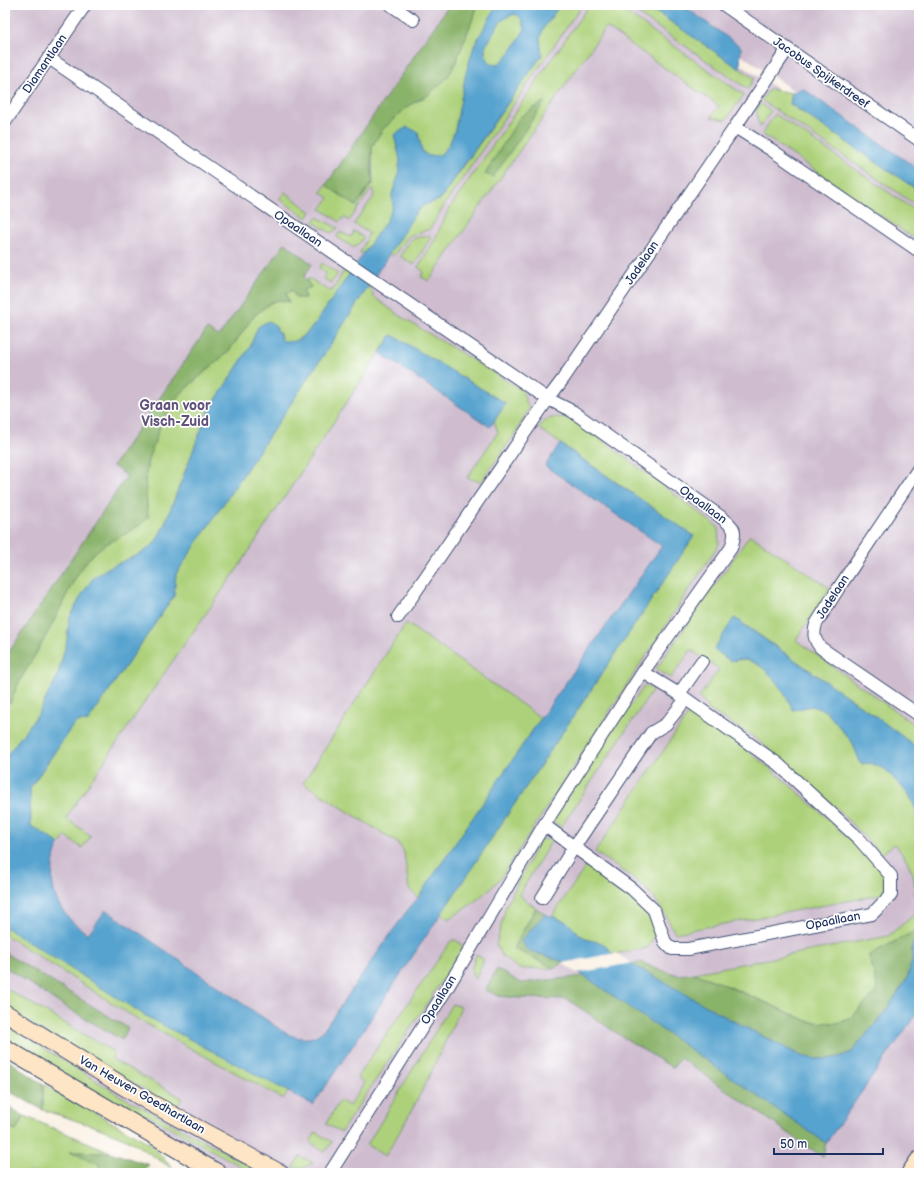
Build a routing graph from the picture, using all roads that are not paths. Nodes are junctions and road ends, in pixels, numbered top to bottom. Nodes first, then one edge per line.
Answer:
1 (85, 5) edge
2 (391, 5) edge
3 (724, 5) edge
4 (413, 20) dead end
5 (787, 50) junction
6 (49, 58) junction
7 (5, 122) edge
8 (735, 127) junction
9 (919, 140) edge
10 (919, 251) edge
11 (548, 399) junction
12 (919, 468) edge
13 (398, 617) dead end
14 (702, 661) dead end
15 (643, 672) junction
16 (683, 696) junction
17 (919, 715) edge
18 (544, 825) junction
19 (574, 847) junction
20 (542, 898) dead end
21 (5, 1013) edge
22 (5, 1048) edge
23 (919, 1160) edge
24 (218, 1173) edge
25 (280, 1173) edge
26 (330, 1173) edge
27 (910, 1173) edge

1 - 6 street, Diamantlaan
2 - 4 street
3 - 5 street, Jacobus Spijkerdreef
5 - 8 street, Jadelaan
5 - 9 street, Jacobus Spijkerdreef
6 - 7 street, Diamantlaan
6 - 11 street, Opaallaan
8 - 10 street
8 - 11 street, Jadelaan
11 - 13 street
11 - 15 street, Opaallaan
12 - 17 street, Jadelaan
14 - 16 street
15 - 16 street, Opaallaan
15 - 18 street, Opaallaan
16 - 19 street
16 - 19 street, Opaallaan
18 - 19 street, Opaallaan
18 - 26 street, Opaallaan
19 - 20 street
21 - 25 main road, Van Heuven Goedhartlaan
22 - 24 main road
23 - 27 main road

